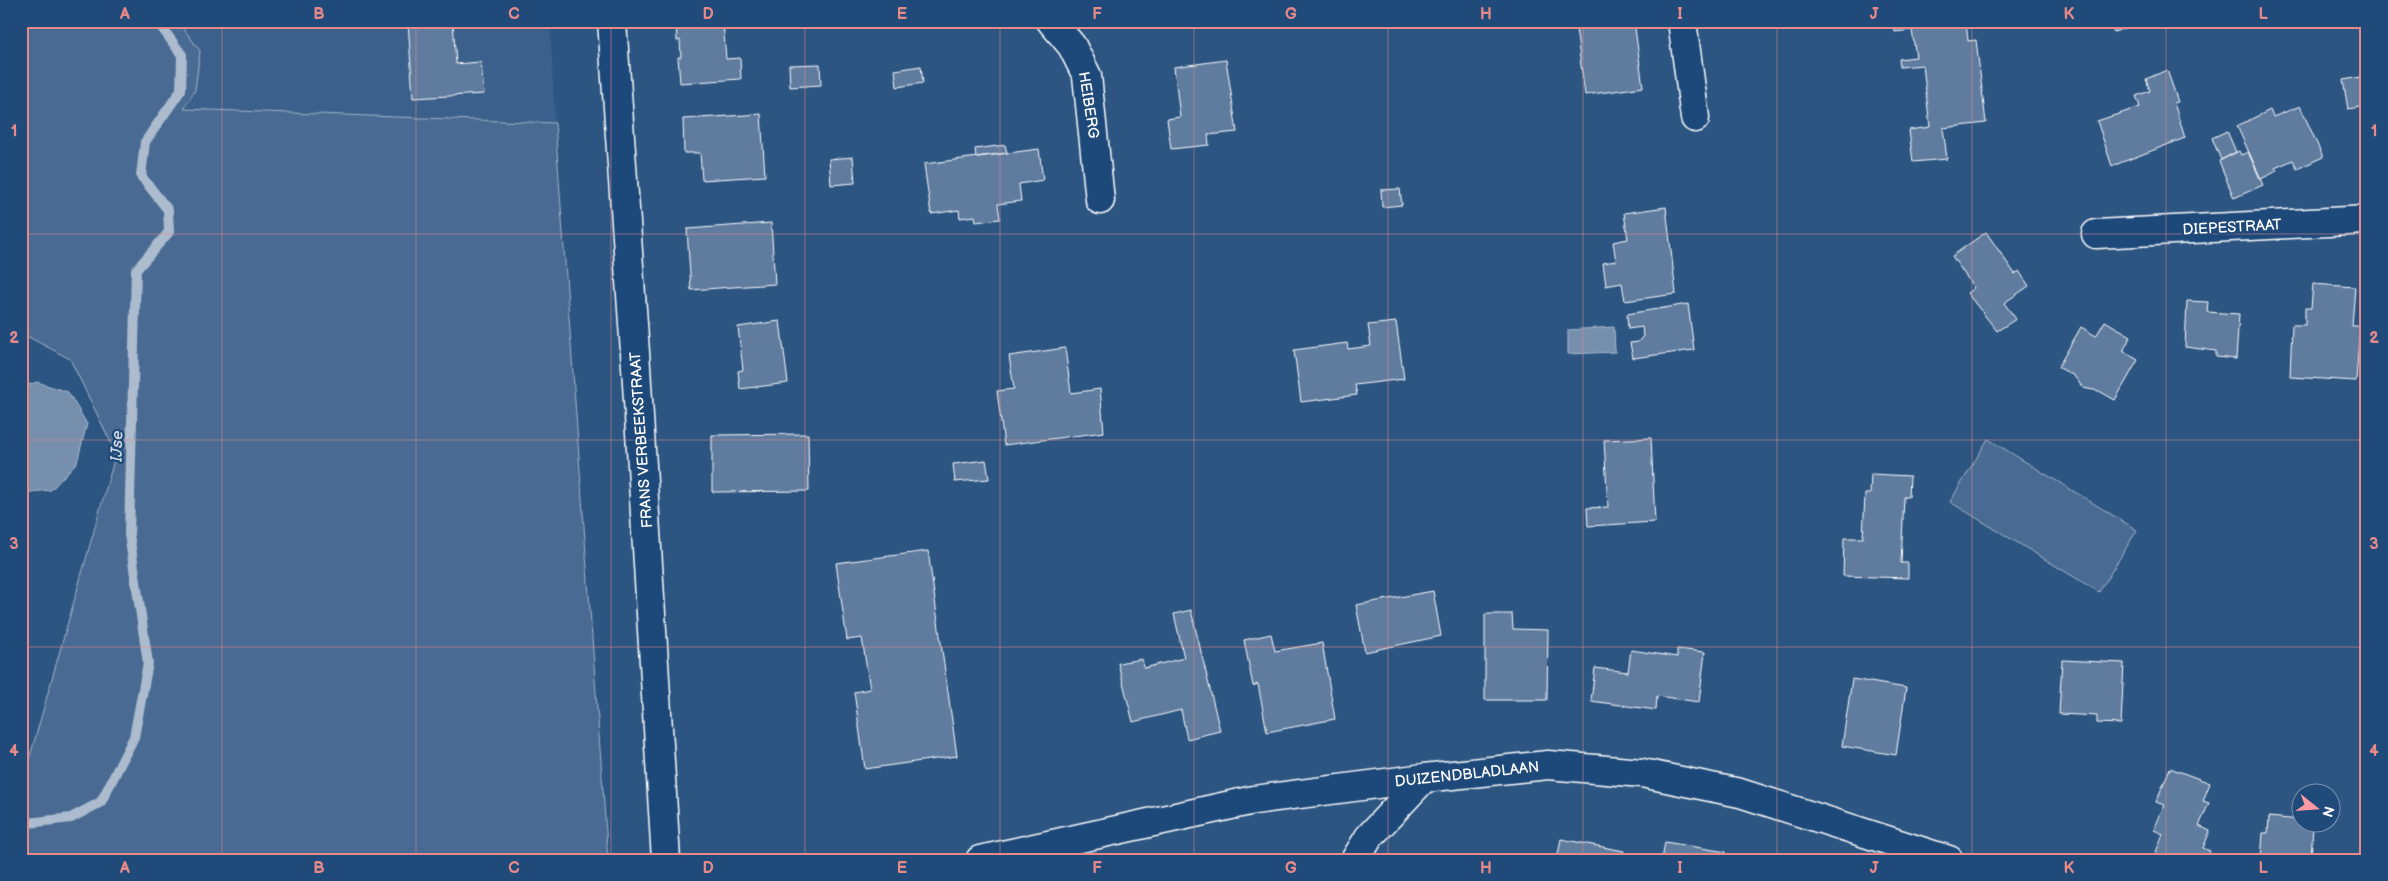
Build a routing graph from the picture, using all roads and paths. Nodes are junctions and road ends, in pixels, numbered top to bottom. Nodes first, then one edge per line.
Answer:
1 (612, 21) edge
2 (1051, 21) edge
3 (1682, 21) edge
4 (1695, 118) dead end
5 (1100, 200) dead end
6 (2367, 220) edge
7 (2096, 234) dead end
8 (1424, 778) junction
9 (666, 860) edge
10 (980, 860) edge
11 (1355, 860) edge
12 (1949, 860) edge

1 - 9 street, FRANS VERBEEKSTRAAT
2 - 5 street, HEIBERG
3 - 4 street
6 - 7 street, DIEPESTRAAT
8 - 10 street, DUIZENDBLADLAAN
8 - 11 street
8 - 12 street, DUIZENDBLADLAAN

